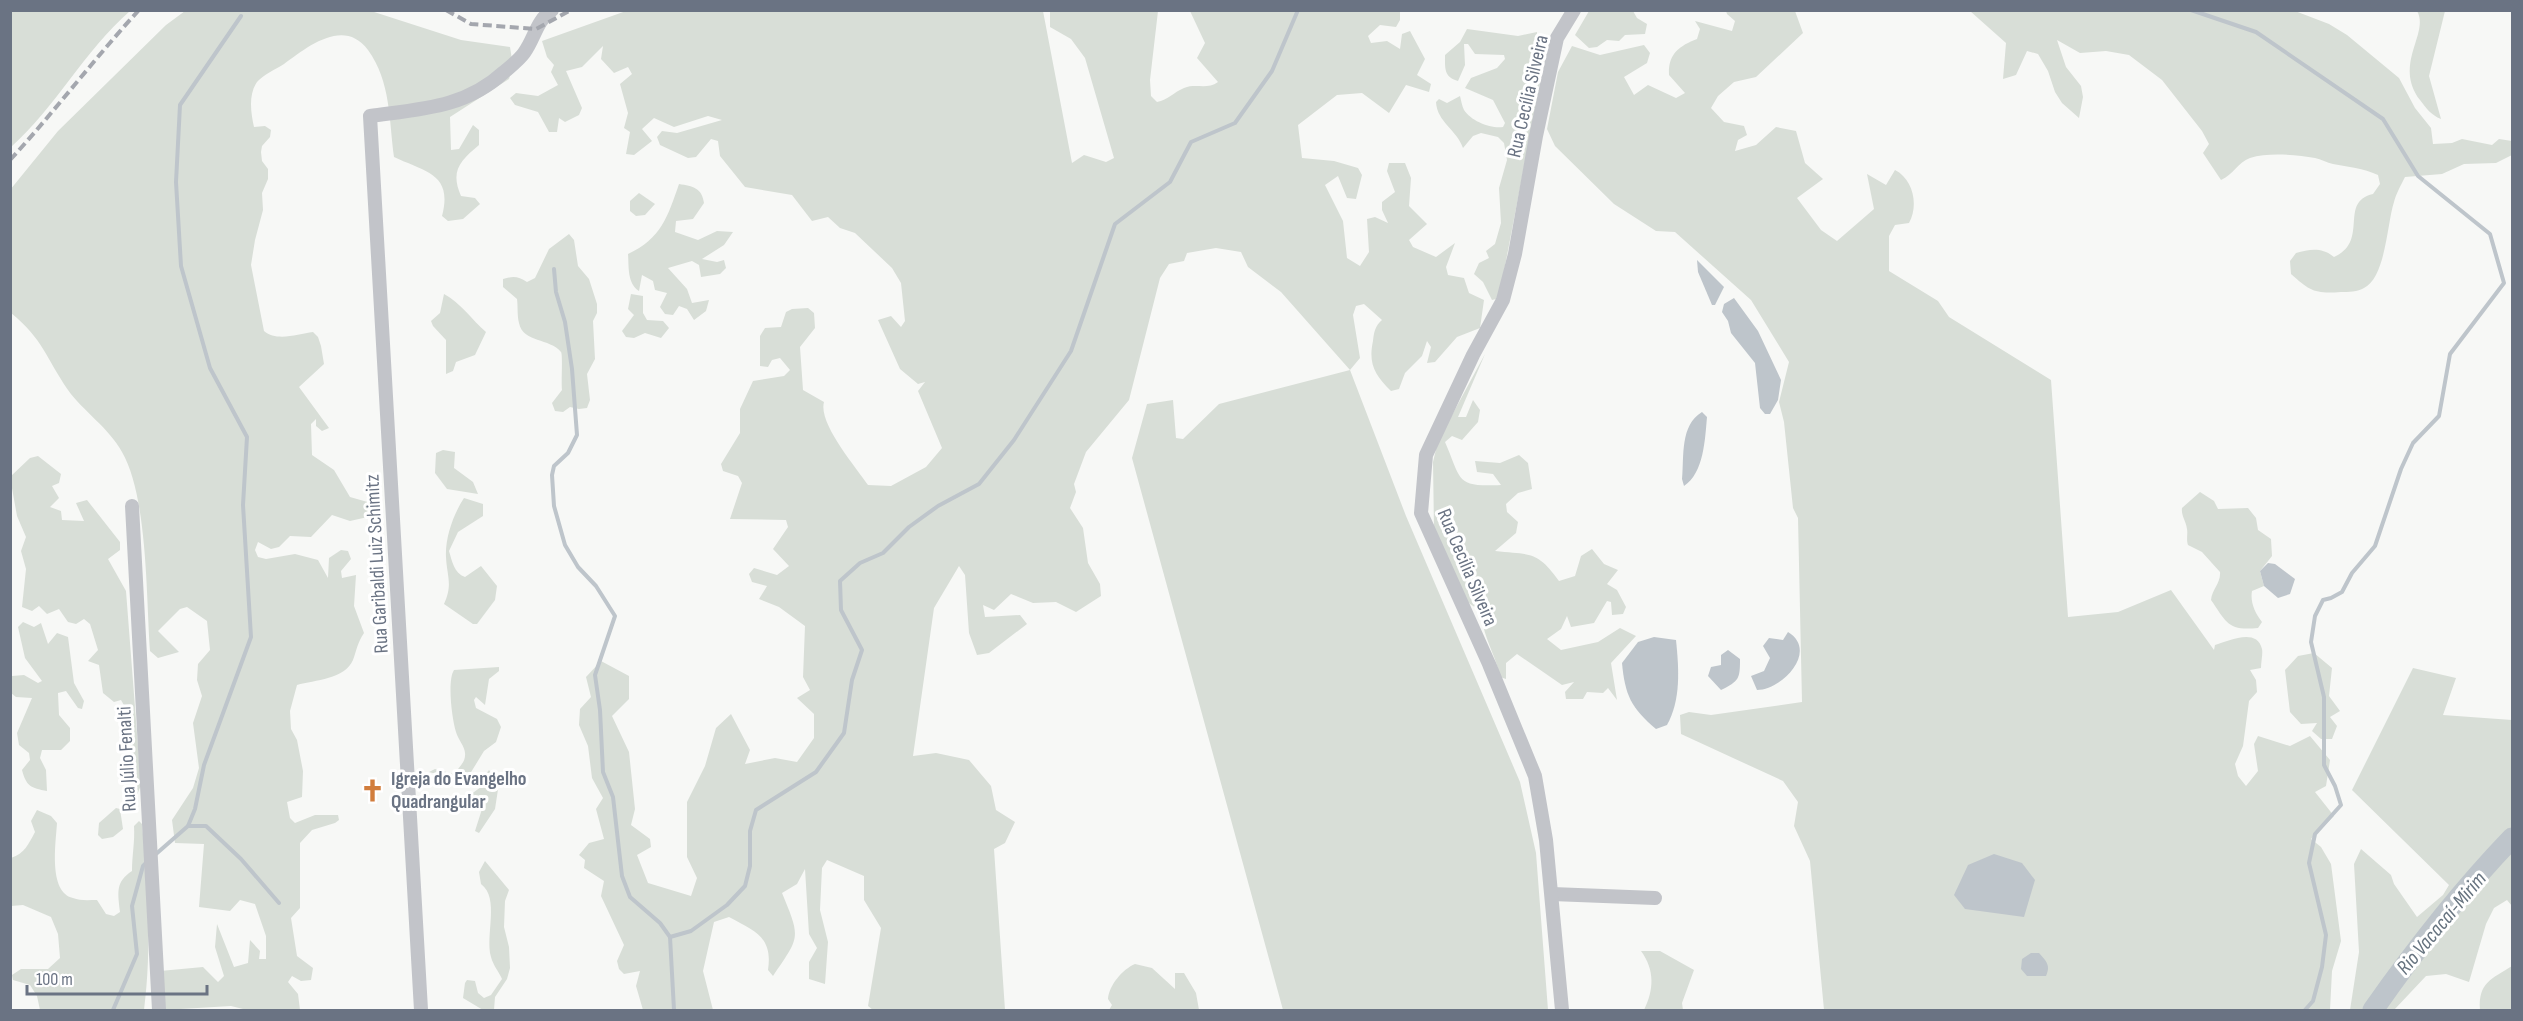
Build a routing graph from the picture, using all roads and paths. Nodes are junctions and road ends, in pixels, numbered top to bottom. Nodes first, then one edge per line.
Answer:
1 (552, 10) edge
2 (1574, 10) edge
3 (132, 506) dead end
4 (1551, 894) junction
5 (1655, 898) dead end
6 (159, 1011) edge
7 (421, 1011) edge
8 (1562, 1011) edge

1 - 7 street, Rua Garibaldi Luiz Schimitz
2 - 4 street, Rua Cecília Silveira
3 - 6 street, Rua Júlio Fenalti
4 - 5 street
4 - 8 street, Rua Cecília Silveira

